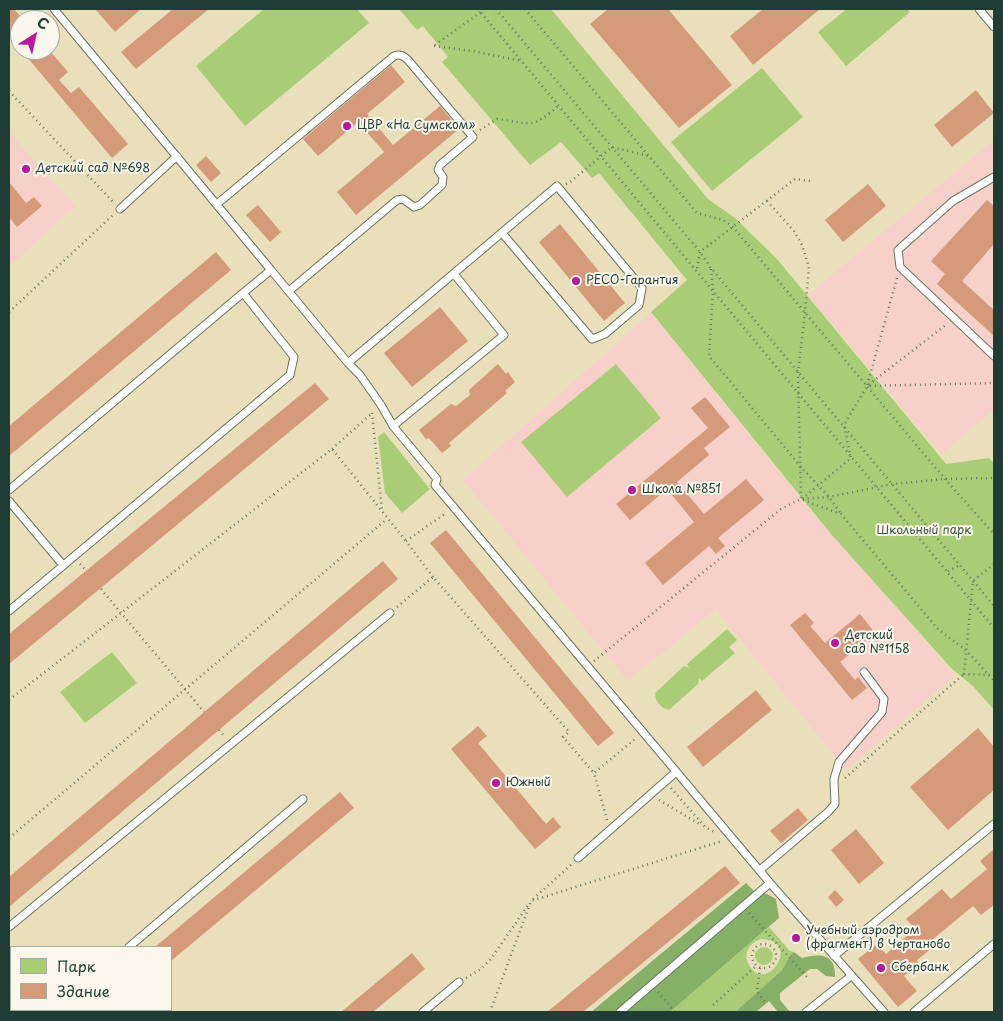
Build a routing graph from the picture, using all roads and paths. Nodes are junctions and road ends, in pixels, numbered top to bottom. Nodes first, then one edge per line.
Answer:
1 (54, 9) edge
2 (496, 9) edge
3 (525, 9) edge
4 (979, 9) edge
5 (480, 10) edge
6 (994, 27) edge
7 (522, 61) junction
8 (9, 91) edge
9 (559, 105) junction
10 (473, 137) junction
11 (612, 147) junction
12 (177, 156) junction
13 (600, 156) junction
14 (650, 157) junction
15 (994, 177) edge
16 (810, 181) dead end
17 (557, 186) junction
18 (767, 201) junction
19 (217, 204) junction
20 (120, 209) junction
21 (733, 227) junction
22 (502, 233) junction
23 (700, 252) junction
24 (900, 267) junction
25 (711, 268) junction
26 (696, 269) junction
27 (272, 270) junction
28 (454, 274) junction
29 (713, 290) junction
30 (289, 291) junction
31 (243, 294) junction
32 (9, 312) edge
33 (806, 312) junction
34 (954, 318) junction
35 (994, 356) edge
36 (348, 363) junction
37 (798, 373) junction
38 (994, 383) edge
39 (867, 386) junction
40 (799, 394) junction
41 (382, 404) junction
42 (372, 413) junction
43 (844, 425) junction
44 (392, 426) junction
45 (332, 449) junction
46 (851, 458) junction
47 (801, 466) junction
48 (994, 478) edge
49 (945, 479) junction
50 (893, 484) junction
51 (818, 485) junction
52 (877, 487) junction
53 (9, 490) edge
54 (829, 497) junction
55 (801, 499) junction
56 (9, 501) edge
57 (454, 508) junction
58 (382, 512) junction
59 (840, 514) junction
60 (387, 518) junction
61 (994, 534) edge
62 (406, 541) junction
63 (960, 564) junction
64 (994, 564) edge
65 (63, 565) junction
66 (948, 571) junction
67 (433, 577) junction
68 (973, 581) junction
69 (101, 589) dead end
70 (972, 602) junction
71 (994, 606) edge
72 (9, 610) edge
73 (122, 613) junction
74 (390, 613) joint
75 (994, 628) edge
76 (966, 651) junction
77 (588, 667) junction
78 (864, 672) dead end
79 (964, 674) junction
80 (989, 675) junction
81 (994, 675) edge
82 (994, 681) edge
83 (184, 688) junction
84 (9, 700) edge
85 (204, 712) dead end
86 (643, 732) junction
87 (676, 772) junction
88 (594, 773) junction
89 (835, 787) junction
90 (650, 795) junction
91 (303, 799) dead end
92 (994, 824) edge
93 (705, 827) dead end
94 (610, 831) junction
95 (9, 838) edge
96 (732, 838) junction
97 (578, 858) joint
98 (760, 870) junction
99 (770, 883) junction
100 (532, 901) junction
101 (743, 906) junction
102 (9, 927) edge
103 (782, 941) dead end
104 (994, 944) edge
105 (777, 945) junction
106 (130, 946) edge
107 (772, 947) junction
108 (834, 956) junction
109 (756, 966) junction
110 (760, 968) junction
111 (851, 976) junction
112 (807, 977) dead end
113 (459, 982) joint
114 (652, 985) junction
115 (766, 1004) dead end
116 (713, 1005) dead end
117 (422, 1012) edge
118 (490, 1012) edge
119 (620, 1012) edge
120 (675, 1012) edge
121 (806, 1012) edge
122 (884, 1012) edge
123 (914, 1012) edge

1 - 12 lane
2 - 11 path
3 - 14 path
4 - 6 lane
5 - 7 path
5 - 7 path
7 - 9 path
8 - 20 path
9 - 10 path
9 - 13 path
10 - 19 lane
10 - 30 lane
11 - 13 path
11 - 14 path
11 - 23 path
12 - 19 lane
12 - 20 lane
13 - 17 path
13 - 26 path
14 - 21 path
15 - 24 lane
16 - 18 path
17 - 22 lane
17 - 22 lane
18 - 21 path
18 - 33 path
19 - 27 lane
20 - 32 path
21 - 23 path
21 - 33 path
22 - 28 lane
23 - 25 path
23 - 26 path
24 - 34 lane
24 - 39 path
25 - 29 path
25 - 37 path
26 - 29 path
27 - 30 lane
27 - 31 lane
28 - 36 lane
28 - 44 lane
29 - 40 path
29 - 47 path
30 - 36 lane
31 - 53 lane
31 - 65 lane
33 - 37 path
33 - 39 path
34 - 35 lane
34 - 39 path
36 - 41 lane
37 - 40 path
37 - 43 path
38 - 39 path
39 - 43 path
39 - 49 path
40 - 46 path
40 - 47 path
41 - 42 path
41 - 44 lane
42 - 45 path
42 - 58 path
43 - 46 path
43 - 50 path
44 - 57 lane
45 - 58 path
45 - 73 path
46 - 51 path
46 - 52 path
47 - 51 path
47 - 55 path
48 - 49 path
49 - 50 path
49 - 61 path
50 - 52 path
50 - 63 path
51 - 54 path
51 - 55 path
52 - 54 path
52 - 66 path
54 - 55 path
54 - 59 path
55 - 59 path
55 - 77 path
56 - 65 lane
57 - 62 path
57 - 77 lane
58 - 60 path
59 - 76 path
60 - 62 path
60 - 83 path
62 - 67 path
63 - 66 path
63 - 68 path
64 - 68 path
65 - 72 lane
66 - 70 path
67 - 74 path
67 - 88 path
68 - 70 path
68 - 71 path
69 - 73 path
70 - 75 path
70 - 76 path
73 - 83 path
73 - 84 path
74 - 102 lane
76 - 79 path
76 - 80 path
77 - 86 lane
78 - 89 lane
79 - 80 path
79 - 89 path
80 - 81 path
80 - 82 path
83 - 85 path
83 - 95 path
86 - 87 lane
86 - 88 path
87 - 90 lane
87 - 96 lane
88 - 94 path
89 - 98 lane
90 - 93 path
90 - 94 lane
91 - 106 lane
92 - 108 lane
94 - 97 lane
96 - 98 lane
96 - 100 path
97 - 100 path
98 - 99 lane
99 - 101 lane
99 - 108 lane
100 - 113 path
100 - 118 path
101 - 105 path
101 - 114 lane
103 - 105 path
104 - 123 lane
105 - 107 path
105 - 112 path
107 - 109 path
107 - 110 path
108 - 111 lane
109 - 110 path
109 - 116 path
110 - 115 path
111 - 121 lane
111 - 122 lane
113 - 117 lane
114 - 119 lane
114 - 120 path

